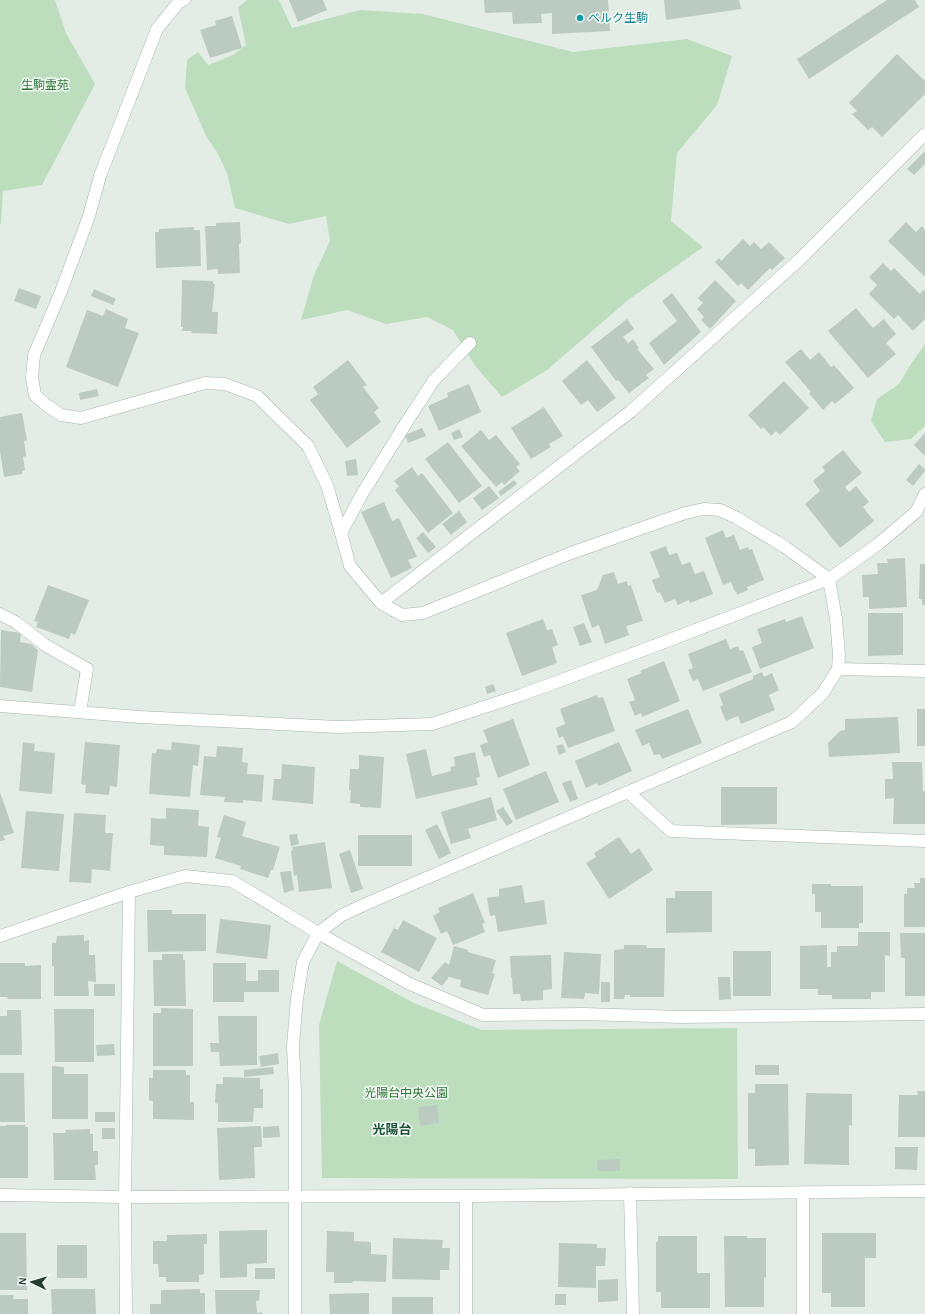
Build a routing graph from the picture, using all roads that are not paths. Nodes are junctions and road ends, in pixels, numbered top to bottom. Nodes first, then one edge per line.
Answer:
1 (184, 0) edge
2 (925, 134) edge
3 (470, 343) dead end
4 (925, 494) edge
5 (921, 515) edge
6 (341, 533) junction
7 (828, 578) junction
8 (381, 603) junction
9 (0, 614) edge
10 (838, 669) junction
11 (925, 671) edge
12 (0, 706) edge
13 (80, 712) junction
14 (628, 792) junction
15 (925, 841) edge
16 (129, 892) junction
17 (318, 933) junction
18 (0, 936) edge
19 (925, 1014) edge
20 (925, 1191) edge
21 (630, 1193) junction
22 (803, 1193) junction
23 (0, 1195) edge
24 (295, 1196) junction
25 (466, 1196) junction
26 (126, 1197) junction
27 (126, 1314) edge
28 (295, 1314) edge
29 (466, 1314) edge
30 (633, 1314) edge
31 (803, 1314) edge

1 - 6 street
2 - 8 street
3 - 6 street
4 - 5 street
5 - 7 street
6 - 8 street
7 - 8 street
7 - 10 street
7 - 13 street
9 - 13 street
10 - 11 street
10 - 14 street
12 - 13 street
14 - 15 street
14 - 17 street
16 - 17 street
16 - 18 street
16 - 26 street
17 - 19 street
17 - 24 street
20 - 22 street
21 - 22 street
21 - 25 street
21 - 30 street
22 - 31 street
23 - 26 street
24 - 25 street
24 - 26 street
24 - 28 street
25 - 29 street
26 - 27 street

